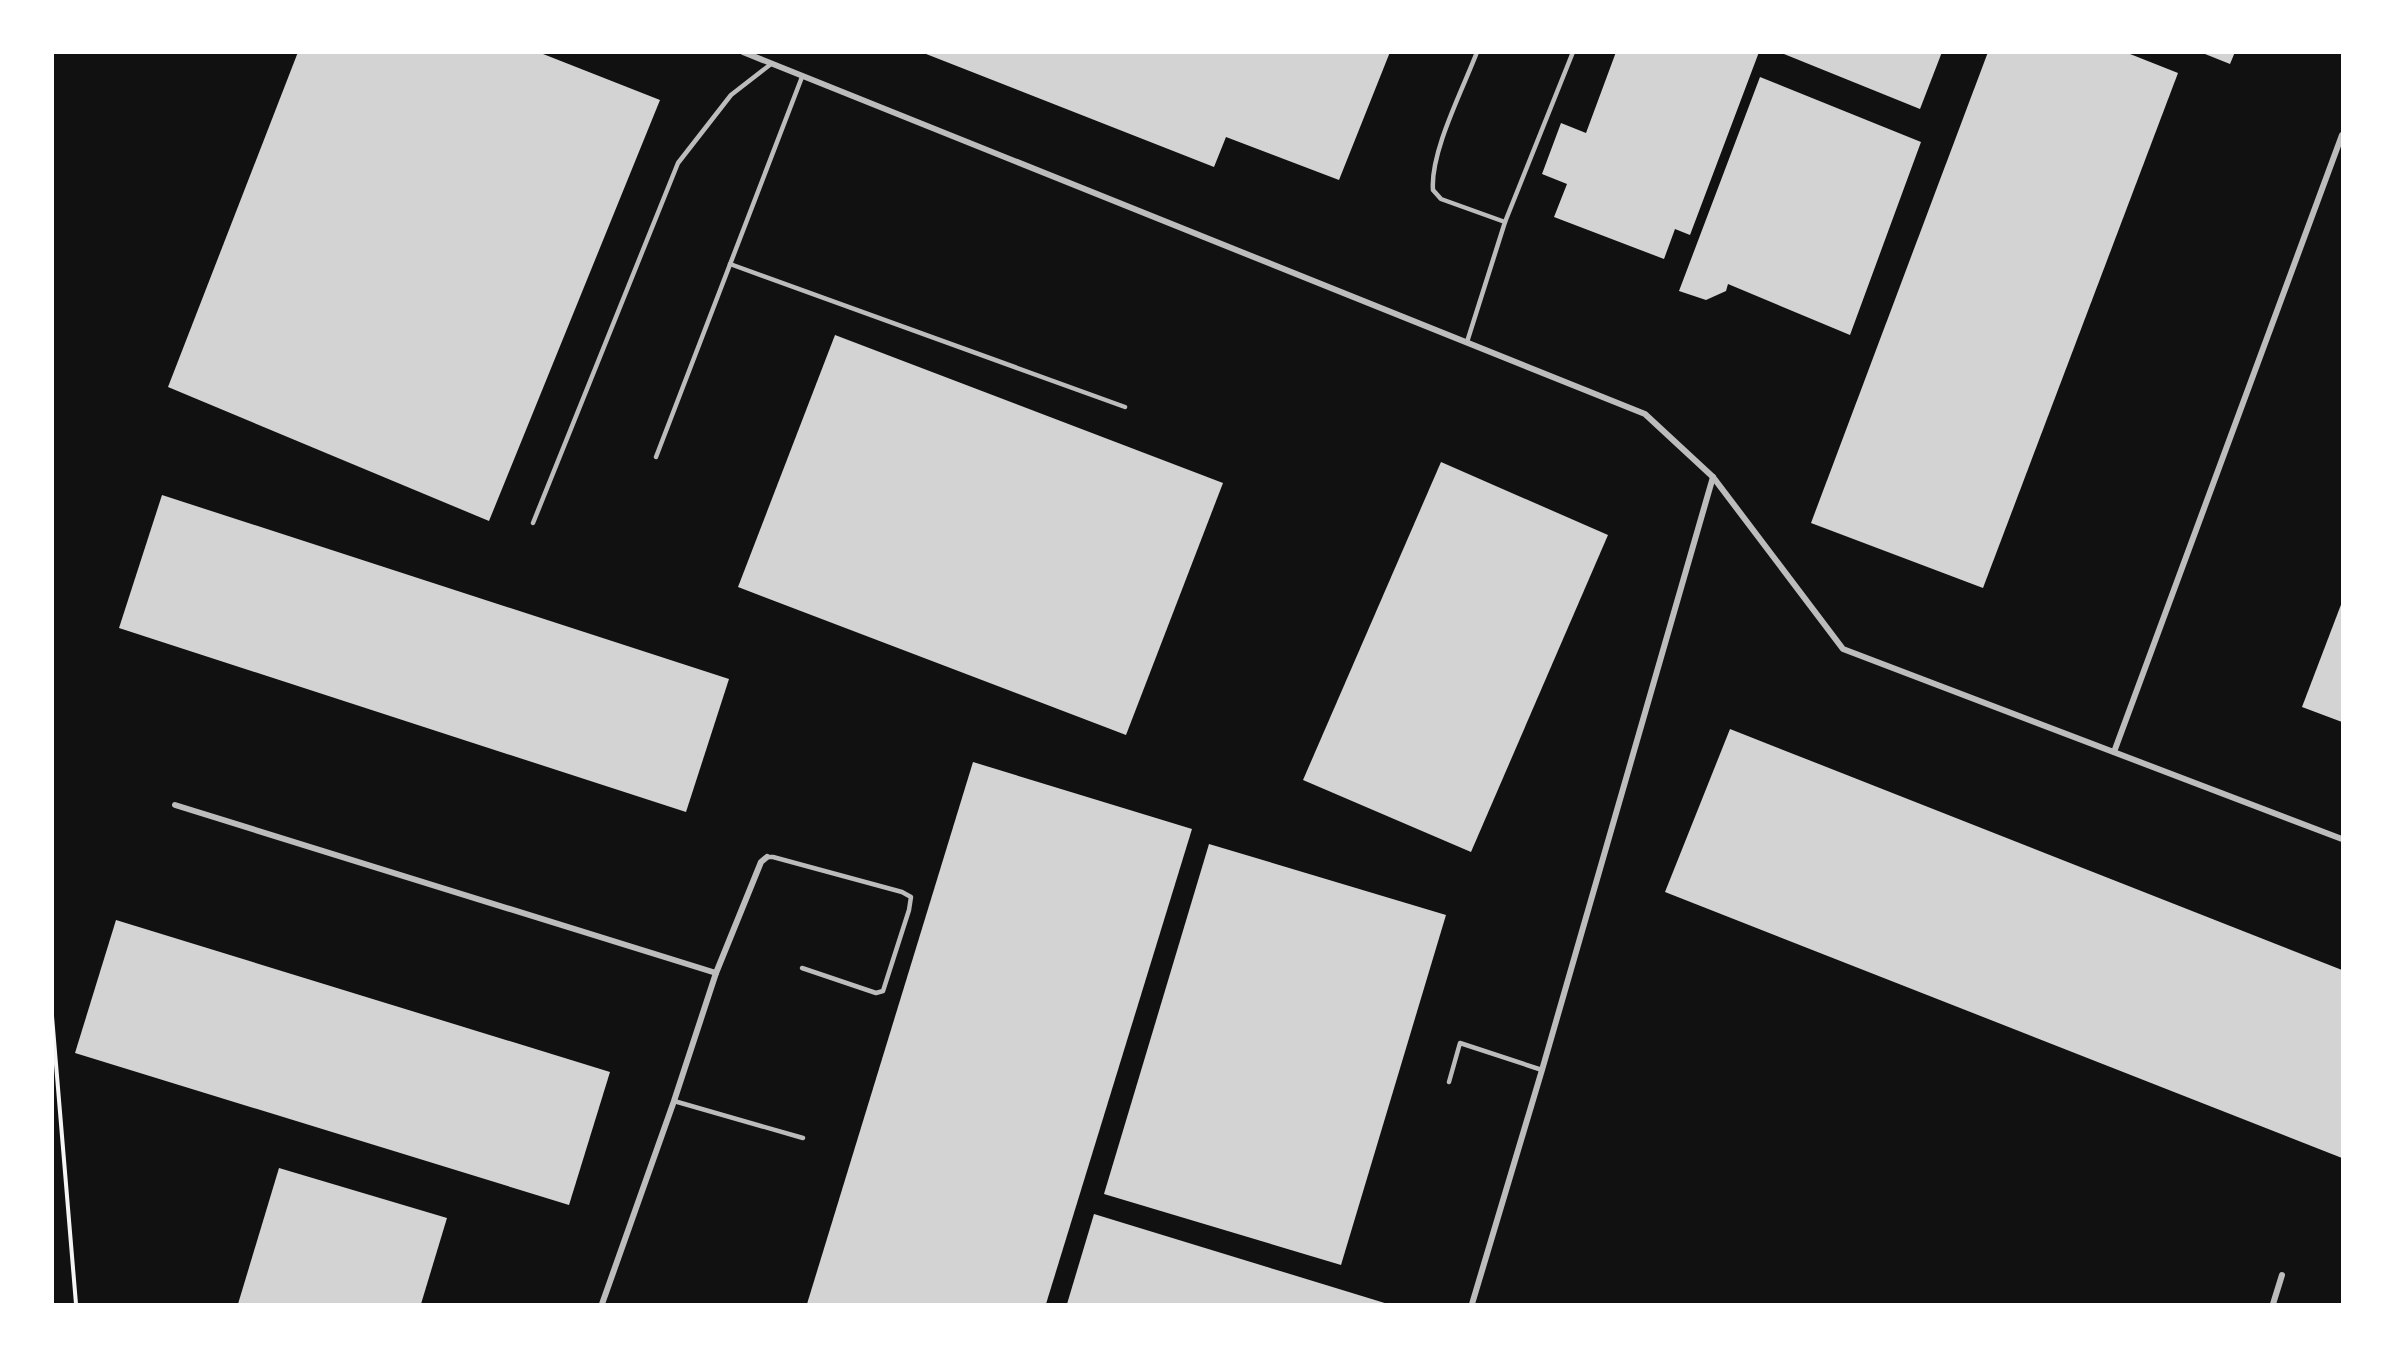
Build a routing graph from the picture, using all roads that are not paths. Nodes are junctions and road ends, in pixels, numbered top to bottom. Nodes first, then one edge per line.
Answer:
1 (743, 52) edge
2 (1478, 52) edge
3 (1573, 52) edge
4 (771, 64) junction
5 (802, 77) junction
6 (2343, 135) edge
7 (1505, 222) junction
8 (730, 264) junction
9 (1467, 342) junction
10 (1125, 407) dead end
11 (656, 458) dead end
12 (1713, 477) junction
13 (533, 523) dead end
14 (2114, 752) junction
15 (175, 805) dead end
16 (2343, 839) edge
17 (767, 857) joint
18 (802, 968) dead end
19 (716, 973) junction
20 (1542, 1070) junction
21 (1449, 1082) dead end
22 (674, 1101) junction
23 (803, 1138) dead end
24 (2282, 1275) dead end
25 (602, 1305) edge
26 (1472, 1305) edge
27 (2273, 1305) edge

1 - 4 street
2 - 7 lane
3 - 7 lane
4 - 5 street
4 - 13 lane
5 - 8 lane
5 - 9 street
6 - 14 street
7 - 9 lane
8 - 10 lane
8 - 11 lane
9 - 12 street
12 - 14 street
12 - 20 street
14 - 16 street
15 - 19 street
17 - 18 lane
17 - 19 street
19 - 22 street
20 - 21 lane
20 - 26 street
22 - 23 lane
22 - 25 street
24 - 27 street

